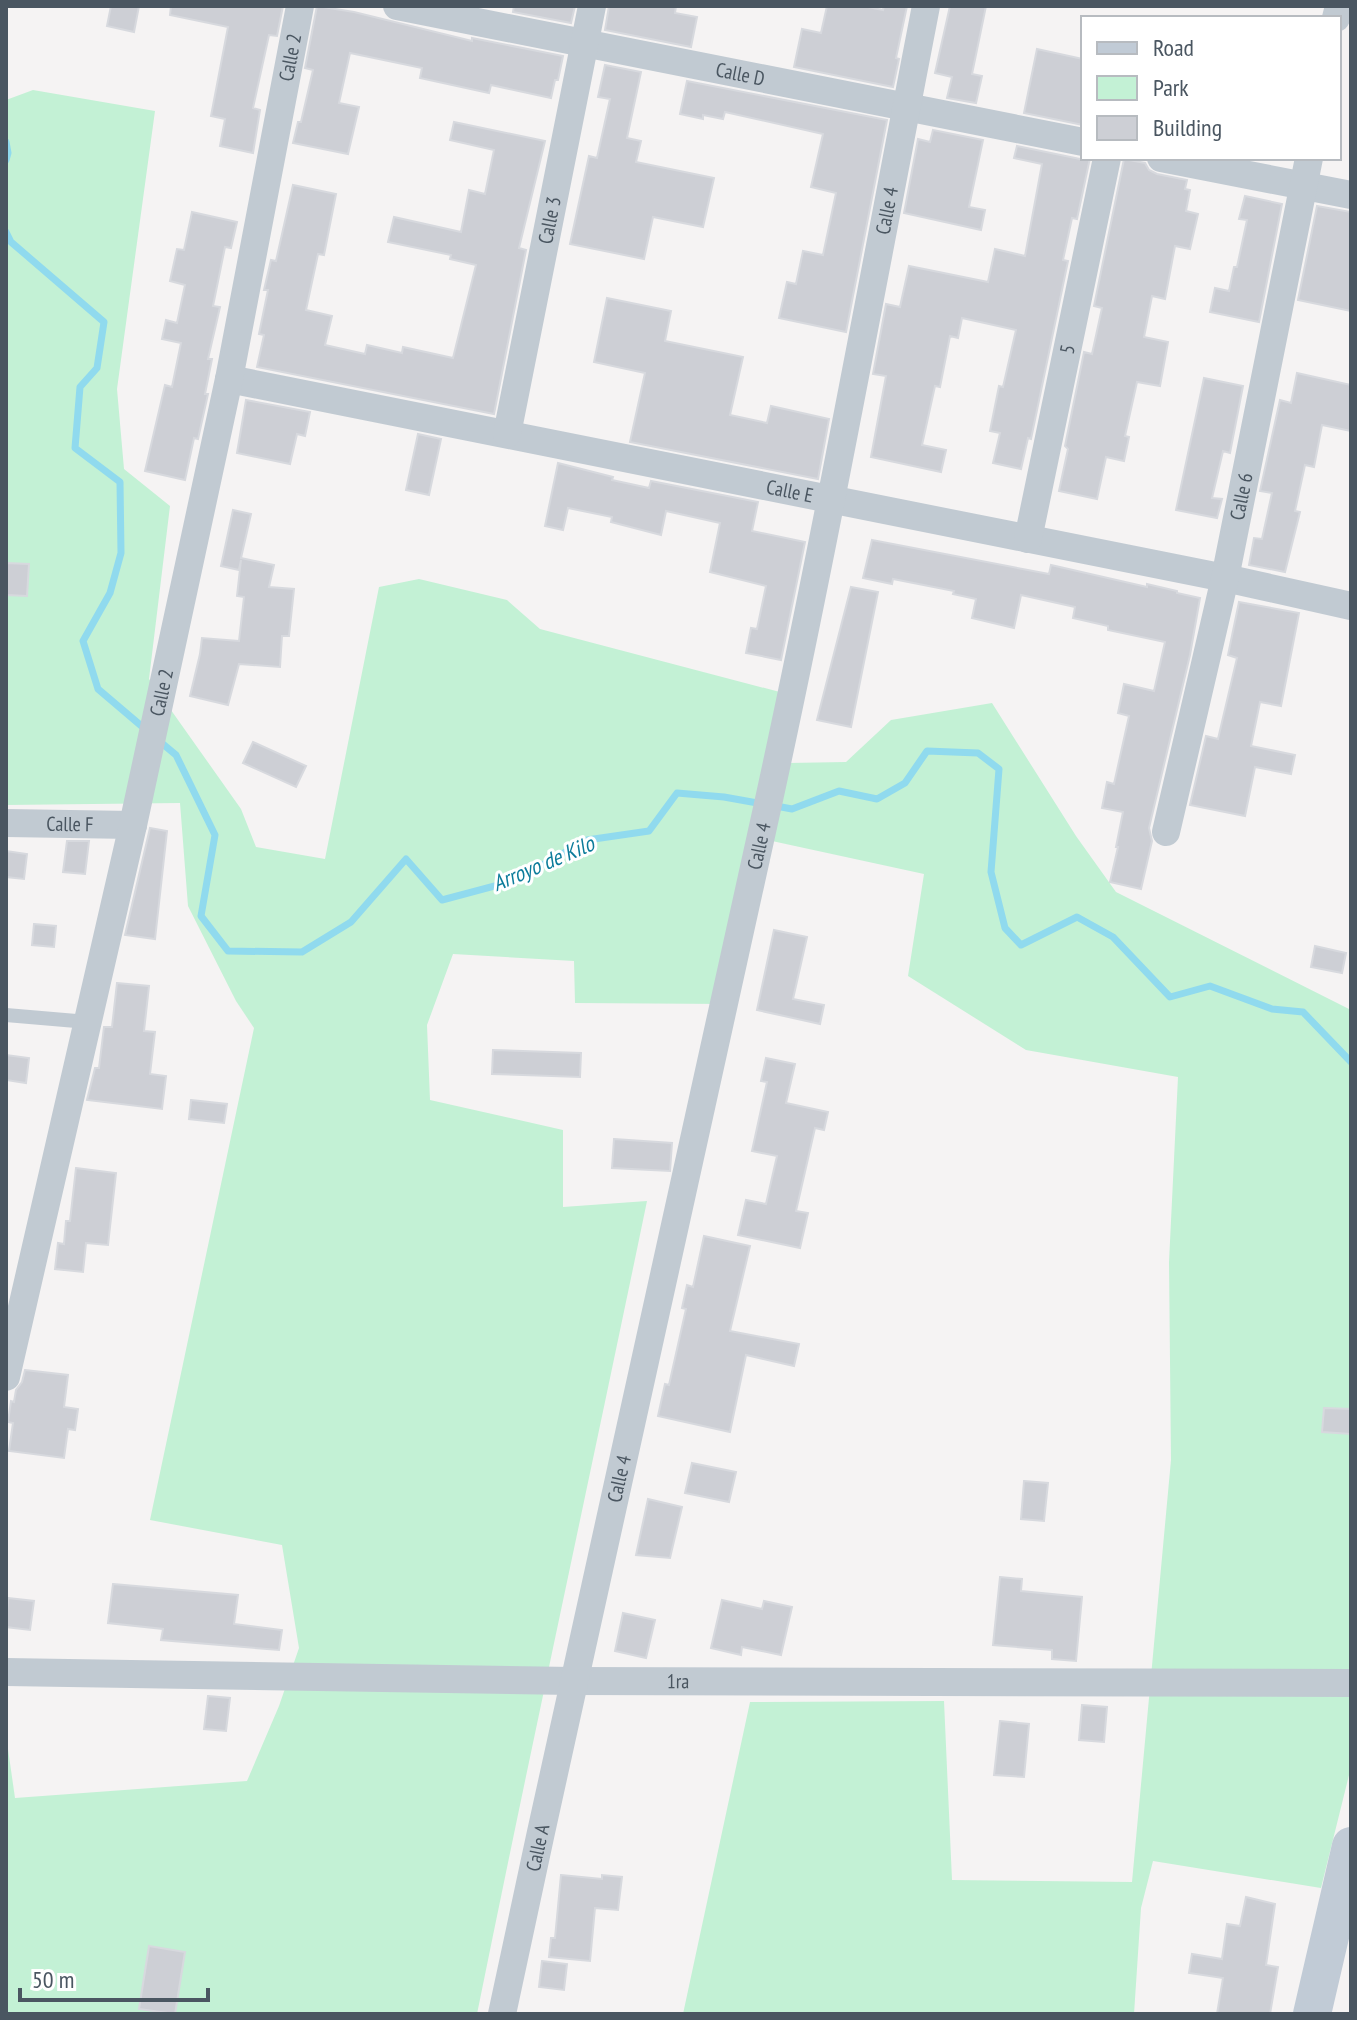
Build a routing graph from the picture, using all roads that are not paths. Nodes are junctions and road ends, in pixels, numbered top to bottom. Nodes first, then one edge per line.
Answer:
1 (300, 6) edge
2 (397, 6) edge
3 (592, 6) edge
4 (926, 6) edge
5 (585, 44) junction
6 (907, 105) junction
7 (1081, 142) edge
8 (1107, 160) edge
9 (1170, 160) edge
10 (1309, 160) edge
11 (1303, 188) junction
12 (1351, 195) edge
13 (229, 379) junction
14 (507, 434) junction
15 (831, 499) junction
16 (1028, 539) junction
17 (1225, 578) junction
18 (1351, 606) edge
19 (6, 823) edge
20 (133, 825) junction
21 (1166, 832) dead end
22 (6, 1015) edge
23 (88, 1022) junction
24 (6, 1377) edge
25 (6, 1672) edge
26 (572, 1681) junction
27 (1351, 1683) edge
28 (1351, 1846) edge
29 (502, 2014) edge
30 (1312, 2014) edge

1 - 13 street, Calle 2
2 - 5 street, Calle D
3 - 5 street, Calle 3
4 - 6 street, Calle 4
5 - 6 street, Calle D
5 - 14 street, Calle 3
6 - 7 street, Calle D
6 - 15 street, Calle 4
8 - 16 street, 5
9 - 11 street
10 - 11 street, Calle 6
11 - 12 street
11 - 17 street, Calle 6
13 - 14 street, Calle E
13 - 20 street, Calle 2
14 - 15 street, Calle E
15 - 16 street, Calle E
15 - 26 street, Calle 4
16 - 17 street, Calle E
17 - 18 street, Calle E
17 - 21 street, Calle 6
19 - 20 street, Calle F
20 - 23 street, Calle 2
22 - 23 lane
23 - 24 street, Calle 2
25 - 26 street, 1ra
26 - 27 street, 1ra
26 - 29 street, Calle A
28 - 30 street

